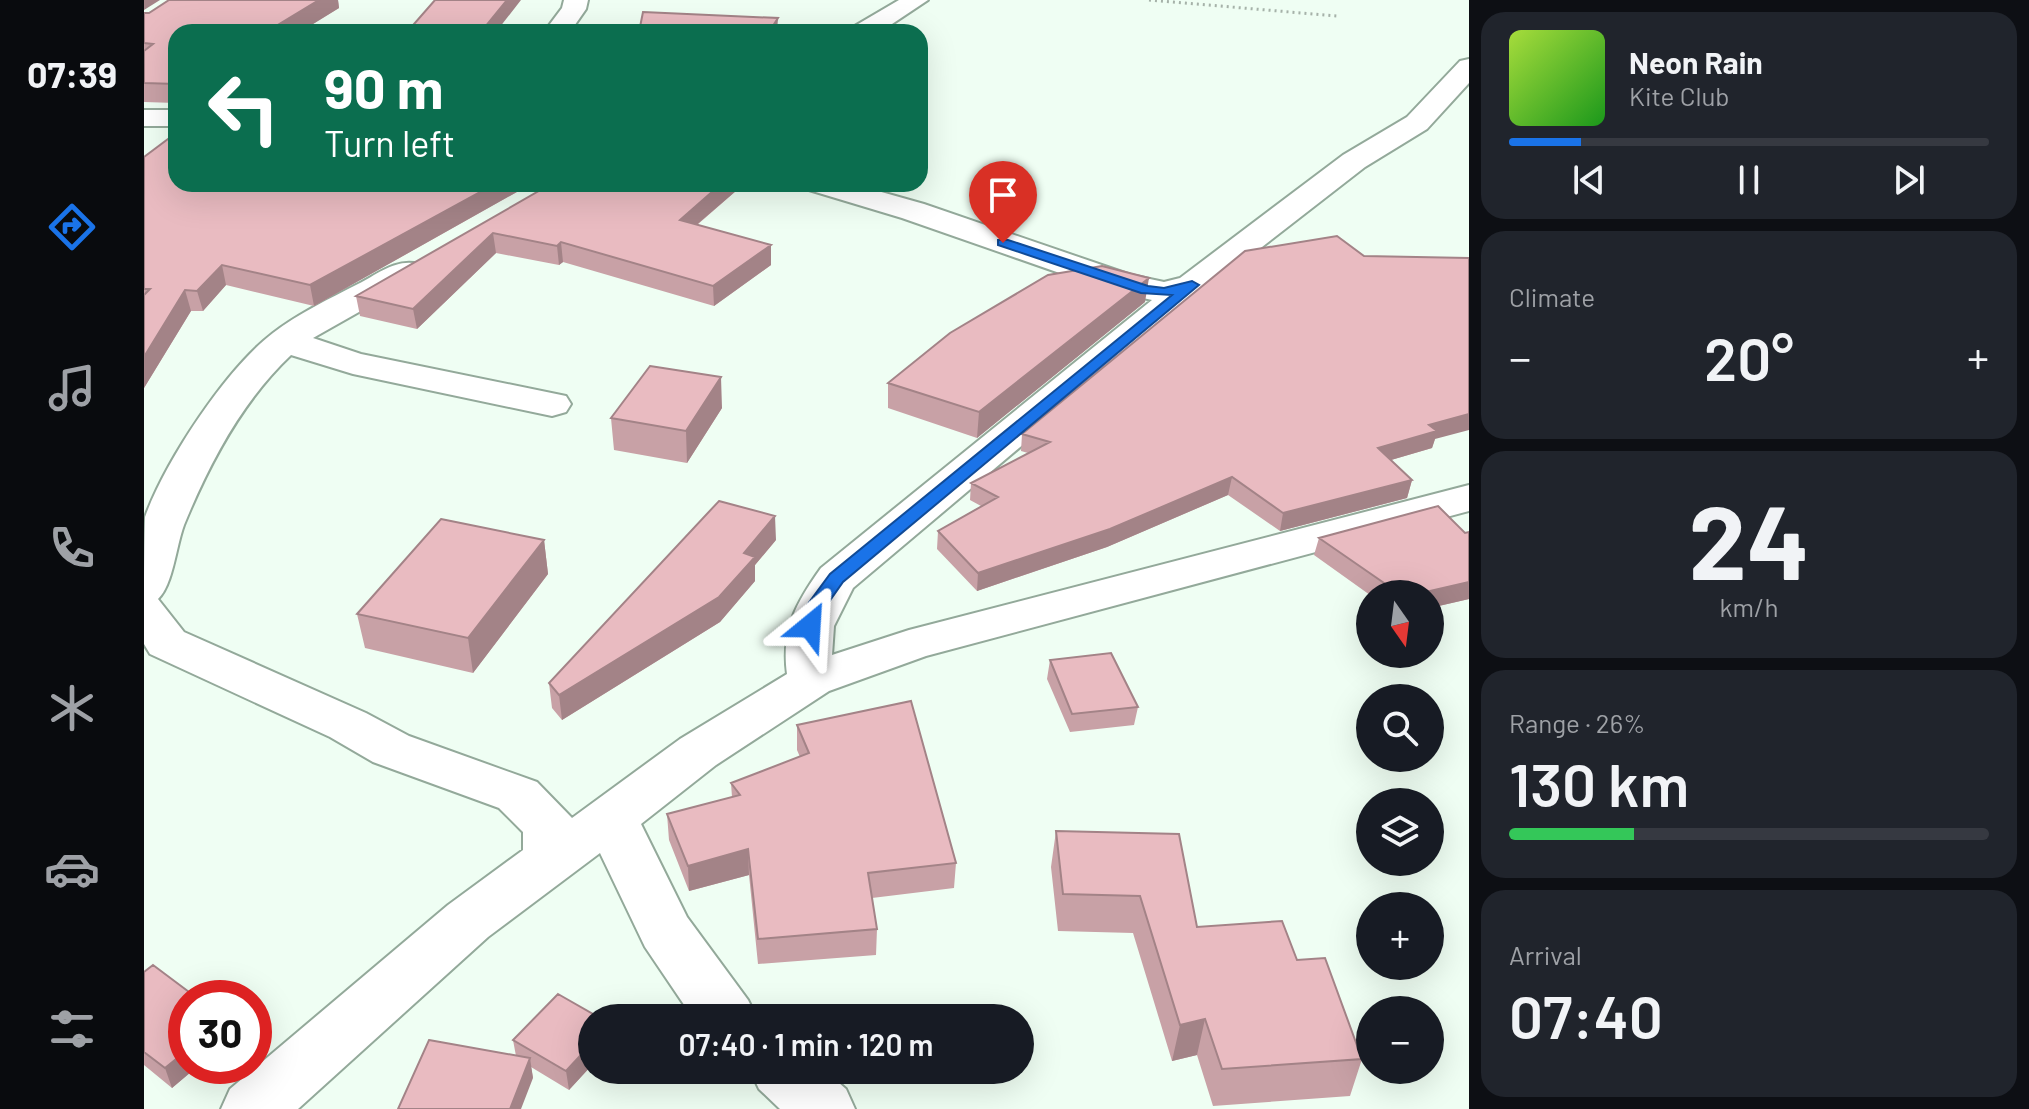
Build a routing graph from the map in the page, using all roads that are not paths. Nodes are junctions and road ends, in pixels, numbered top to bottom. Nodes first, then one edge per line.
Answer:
1 (576, 0) edge
2 (916, 0) edge
3 (563, 24) edge
4 (876, 24) edge
5 (1469, 67) edge
6 (144, 118) edge
7 (168, 118) edge
8 (848, 192) edge
9 (435, 255) edge
10 (1192, 285) junction
11 (285, 341) junction
12 (552, 404) dead end
13 (1469, 498) edge
14 (144, 589) edge
15 (144, 610) edge
16 (812, 680) junction
17 (611, 819) junction
18 (551, 859) junction
19 (717, 1004) edge
20 (796, 1084) edge
21 (253, 1109) edge
22 (823, 1109) edge

1 - 3 street
2 - 4 street
5 - 10 street
6 - 7 street
8 - 10 street
9 - 11 street
10 - 16 street
11 - 12 street
11 - 14 street
13 - 16 street
15 - 18 street
16 - 17 street
17 - 18 street
17 - 19 street
18 - 21 street
20 - 22 street

